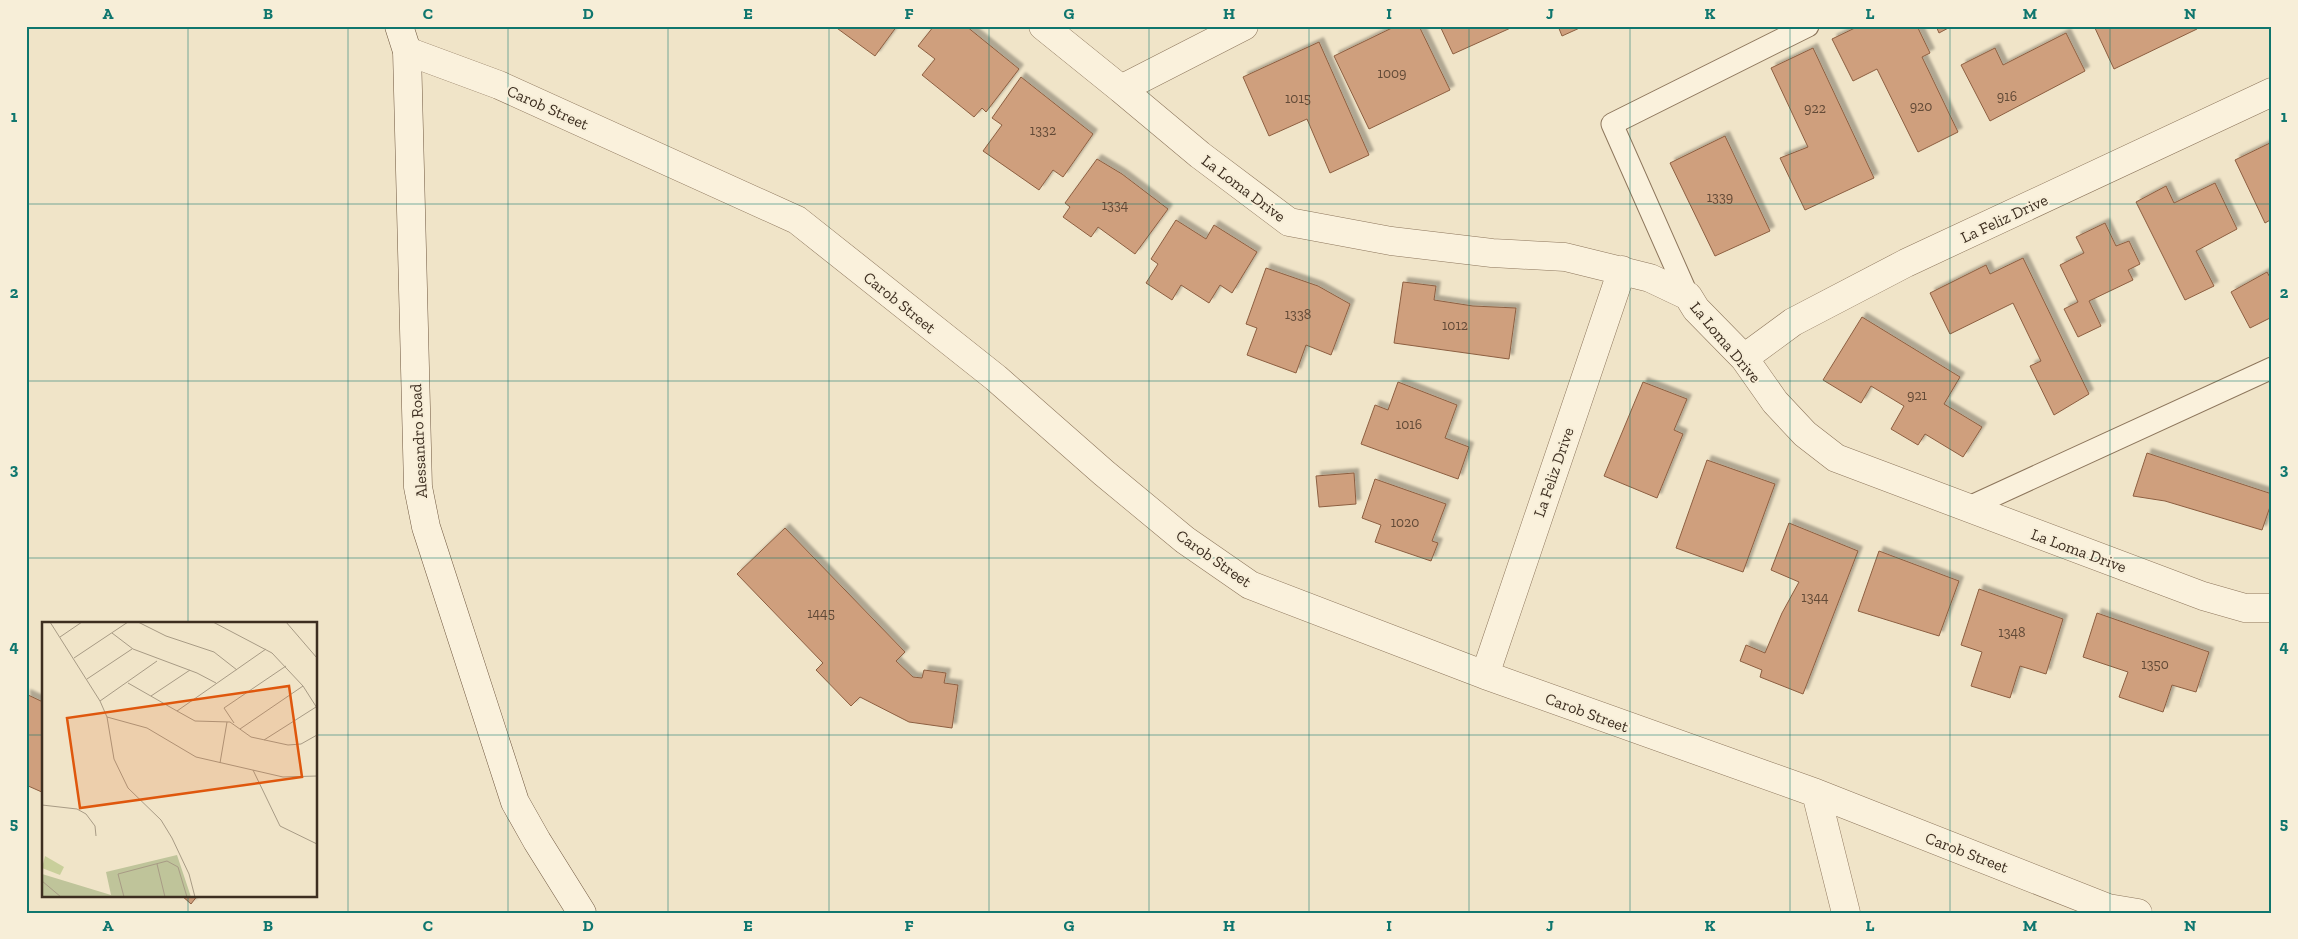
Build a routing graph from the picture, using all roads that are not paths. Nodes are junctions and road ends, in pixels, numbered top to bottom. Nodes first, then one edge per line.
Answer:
1 (1043, 26) edge
2 (1244, 26) edge
3 (1808, 26) edge
4 (403, 39) edge
5 (1122, 89) junction
6 (2272, 92) edge
7 (1622, 270) junction
8 (1688, 296) junction
9 (1744, 358) junction
10 (2272, 368) edge
11 (1967, 508) junction
12 (2272, 608) edge
13 (1485, 675) junction
14 (1816, 793) junction
15 (582, 913) edge
16 (1846, 913) edge
17 (2138, 913) edge

1 - 5 street, La Loma Drive
2 - 5 street
3 - 8 lane
4 - 13 street, Carob Street
4 - 15 street, Alessandro Road
5 - 7 street, La Loma Drive
6 - 9 street, La Feliz Drive
7 - 8 street, La Loma Drive
7 - 13 street, La Feliz Drive
8 - 9 street, La Loma Drive
9 - 11 street, La Loma Drive
10 - 11 lane
11 - 12 street, La Loma Drive
13 - 14 street, Carob Street
14 - 16 street
14 - 17 street, Carob Street

